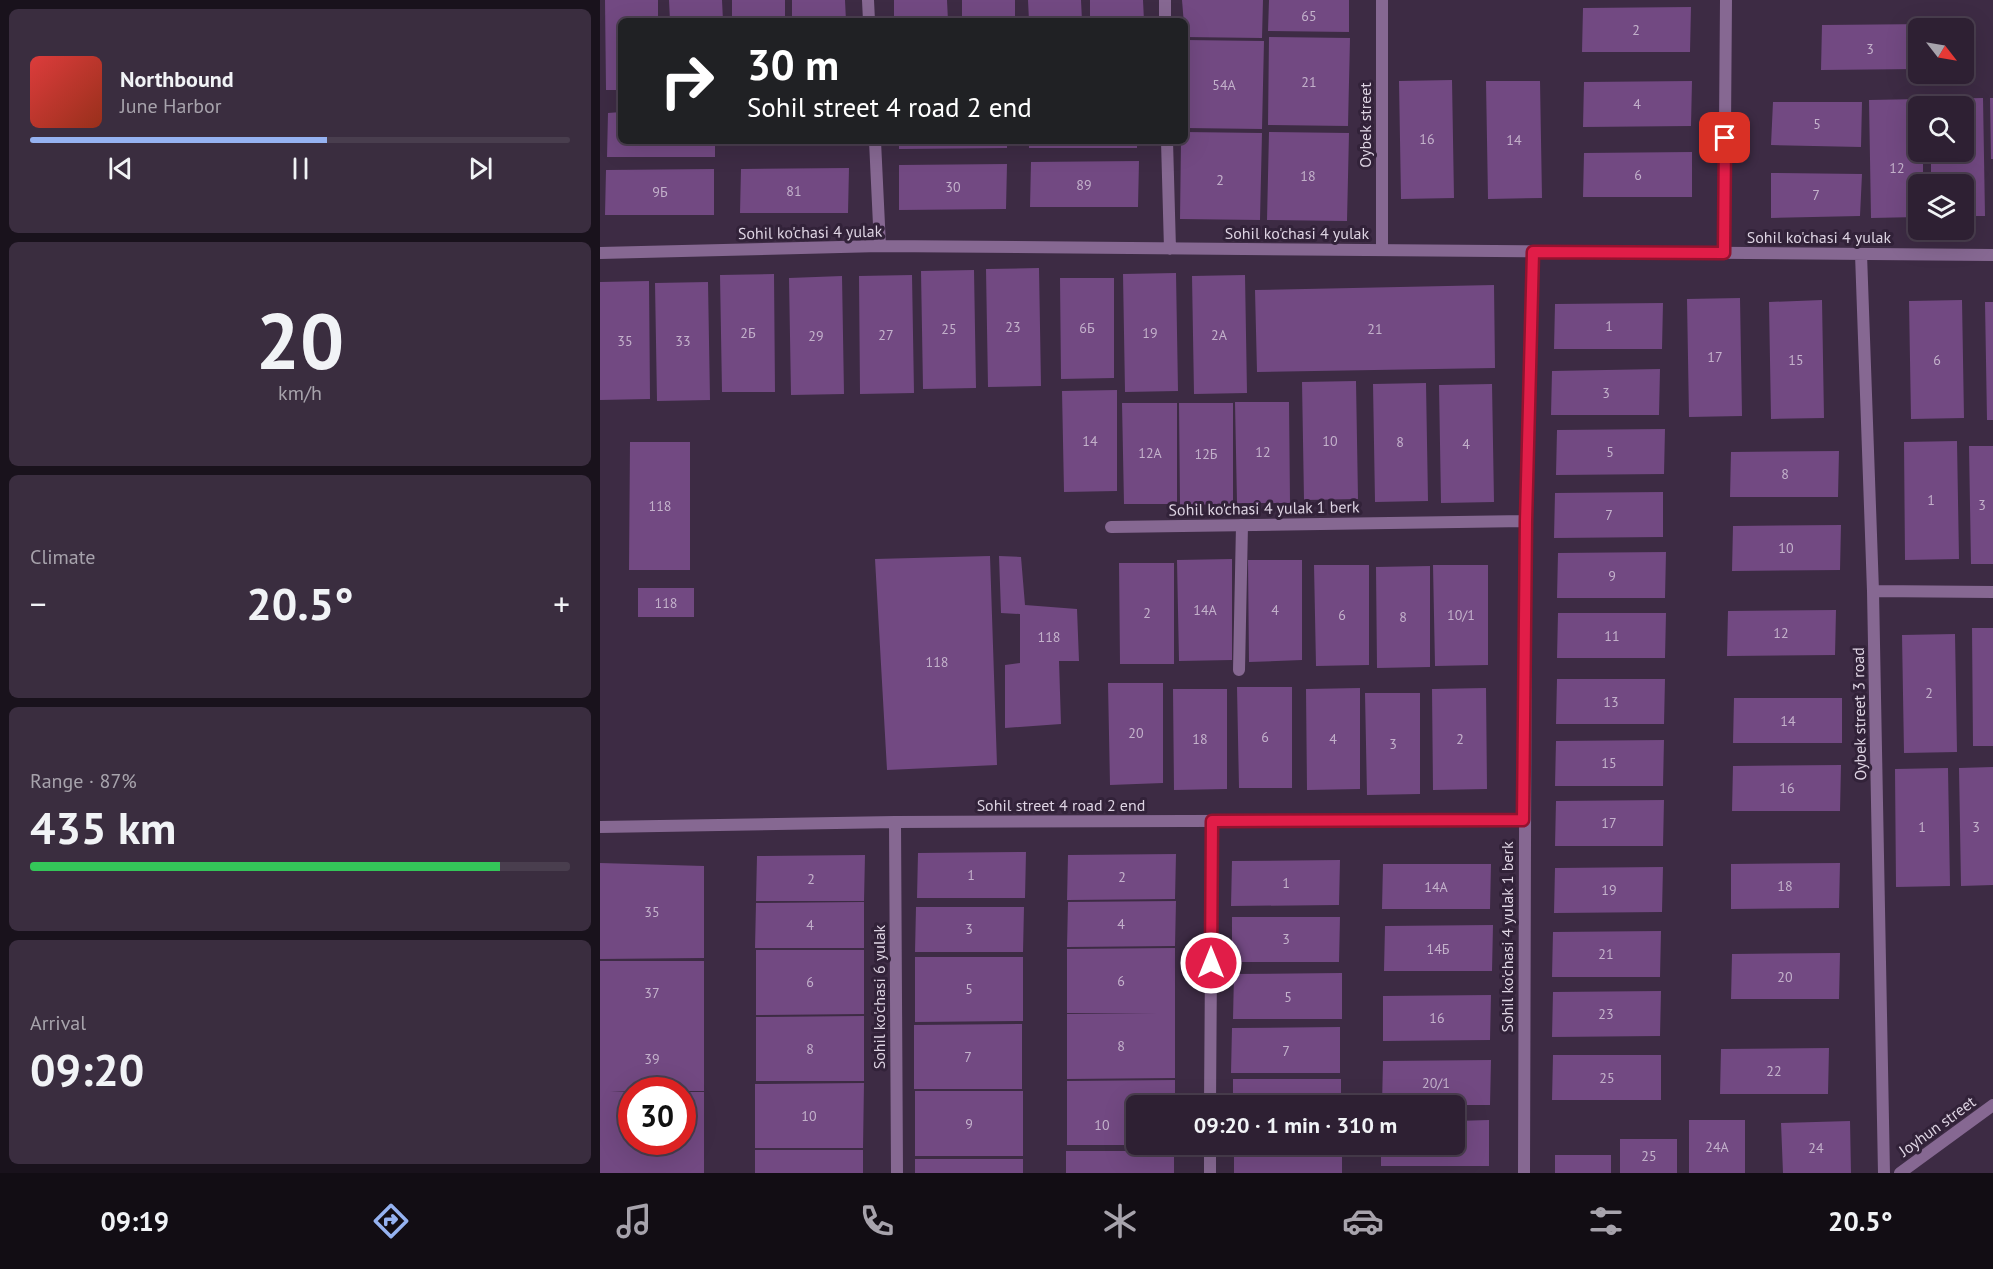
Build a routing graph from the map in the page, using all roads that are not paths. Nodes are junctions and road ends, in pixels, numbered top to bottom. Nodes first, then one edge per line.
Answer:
1 (868, 0) edge
2 (1165, 0) edge
3 (1382, 0) edge
4 (1726, 0) edge
5 (869, 18) edge
6 (1165, 18) edge
7 (875, 144) edge
8 (1167, 144) edge
9 (880, 246) junction
10 (1170, 249) junction
11 (1382, 250) junction
12 (1533, 252) junction
13 (1724, 253) junction
14 (600, 254) edge
15 (1861, 254) junction
16 (1993, 255) edge
17 (1526, 521) junction
18 (1242, 525) junction
19 (1111, 527) dead end
20 (1874, 591) junction
21 (1993, 592) edge
22 (1239, 670) dead end
23 (1523, 820) junction
24 (1212, 821) junction
25 (895, 822) junction
26 (600, 827) edge
27 (1210, 1095) edge
28 (1993, 1105) edge
29 (1210, 1155) edge
30 (897, 1173) edge
31 (1210, 1173) edge
32 (1524, 1173) edge
33 (1884, 1173) edge
34 (1900, 1173) edge

1 - 5 street
2 - 6 street
3 - 11 street, Oybek street
4 - 13 street
7 - 9 street
8 - 10 street
9 - 10 street, Sohil ko'chasi 4 yulak
9 - 14 street, Sohil ko'chasi 4 yulak
10 - 11 street, Sohil ko'chasi 4 yulak
11 - 12 street, Sohil ko'chasi 4 yulak
12 - 13 street, Sohil ko'chasi 4 yulak
12 - 17 street, Sohil ko'chasi 4 yulak 1 berk
13 - 15 street, Sohil ko'chasi 4 yulak
15 - 16 street, Sohil ko'chasi 4 yulak
15 - 20 street, Oybek street 3 road
17 - 18 street, Sohil ko'chasi 4 yulak 1 berk
17 - 23 street, Sohil ko'chasi 4 yulak 1 berk
18 - 19 street, Sohil ko'chasi 4 yulak 1 berk
18 - 22 street
20 - 21 street
20 - 33 street, Oybek street 3 road
23 - 24 street, Sohil street 4 road 2 end
23 - 32 street, Sohil ko'chasi 4 yulak 1 berk
24 - 25 street, Sohil street 4 road 2 end
24 - 27 street
25 - 26 street, Sohil street 4 road 2 end
25 - 30 street, Sohil ko'chasi 6 yulak
28 - 34 street, Joyhun street
29 - 31 street

